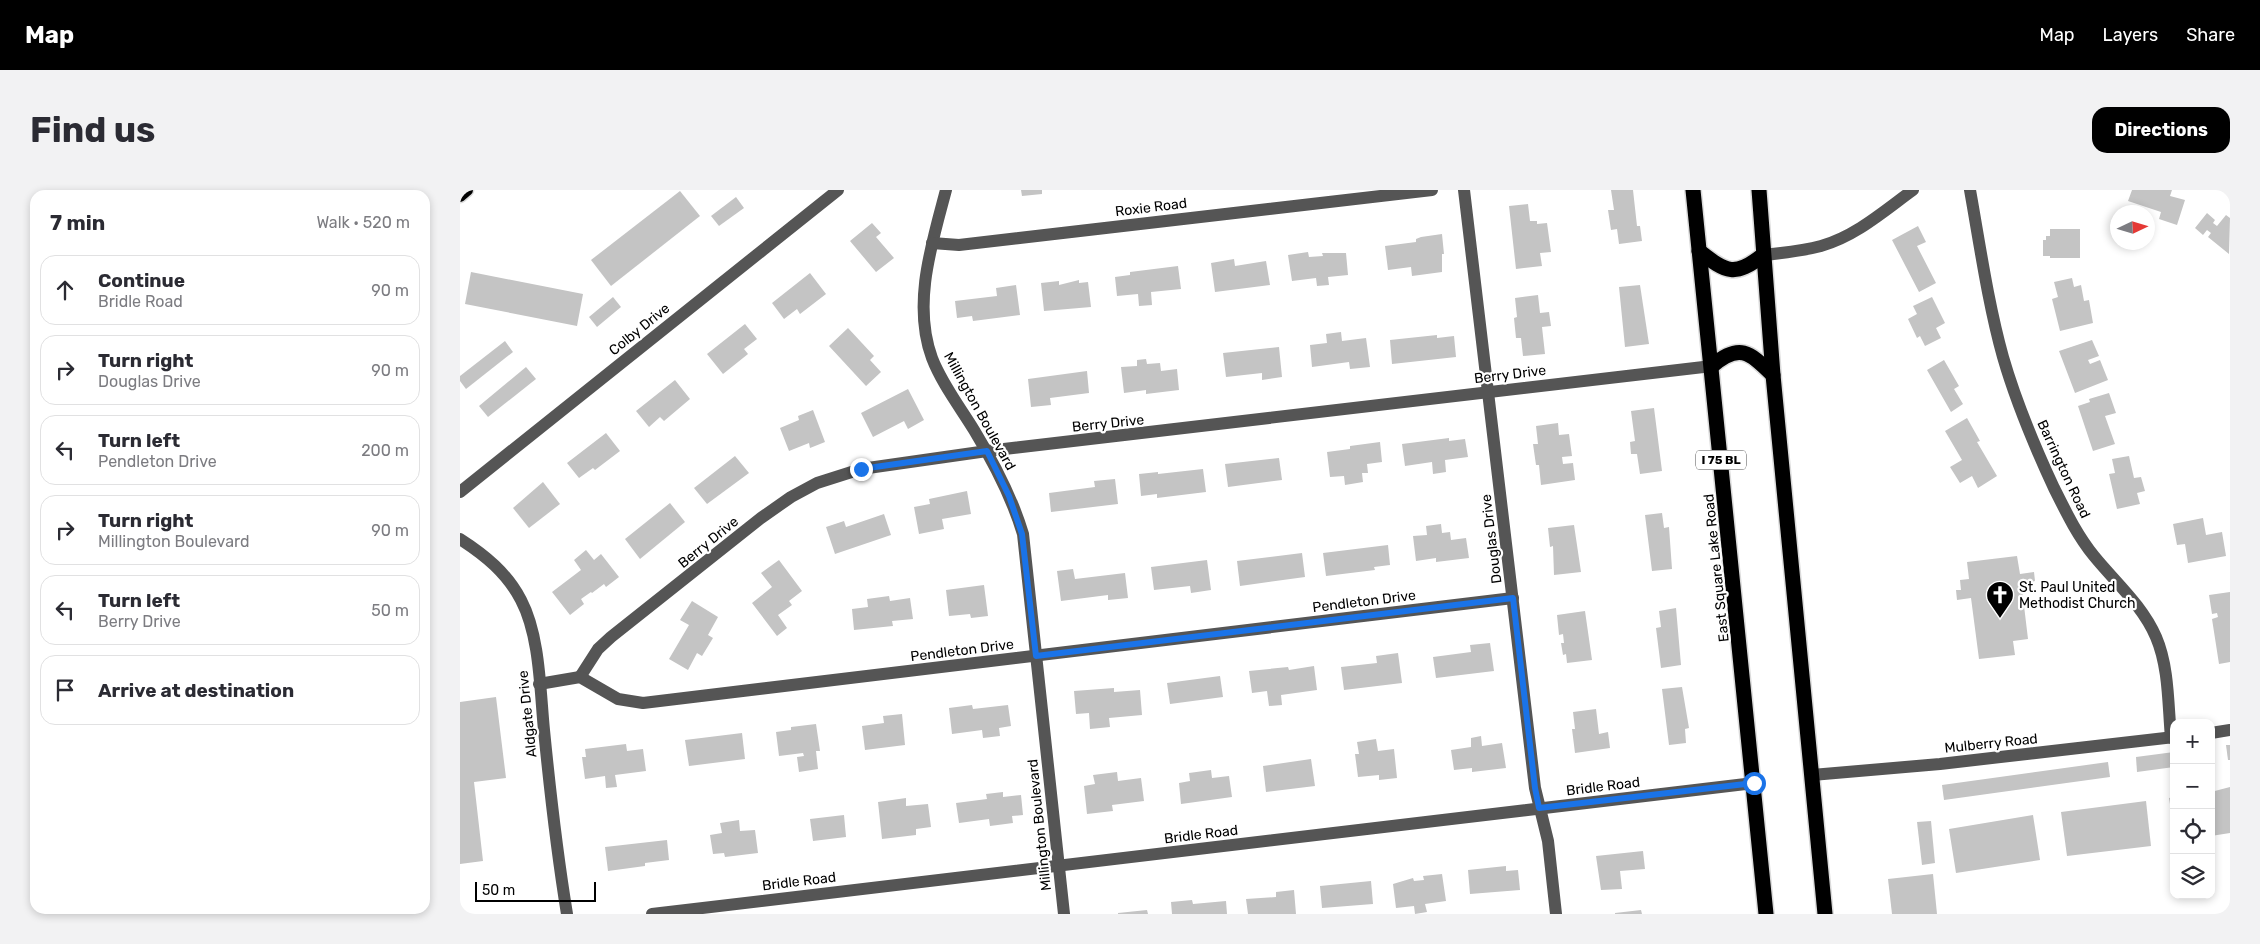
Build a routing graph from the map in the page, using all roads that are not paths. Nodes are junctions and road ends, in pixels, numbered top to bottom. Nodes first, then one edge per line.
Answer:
1 (467, 190) edge
2 (838, 190) edge
3 (946, 190) edge
4 (1432, 190) edge
5 (1464, 190) edge
6 (1693, 190) edge
7 (1759, 190) edge
8 (1913, 190) edge
9 (1970, 190) edge
10 (460, 196) edge
11 (932, 243) junction
12 (1699, 251) junction
13 (1763, 255) junction
14 (1712, 366) junction
15 (1773, 375) junction
16 (1488, 392) junction
17 (987, 451) junction
18 (460, 492) edge
19 (460, 539) edge
20 (1513, 598) junction
21 (1036, 656) junction
22 (580, 677) junction
23 (539, 684) junction
24 (2170, 721) edge
25 (2230, 730) edge
26 (2215, 732) edge
27 (2170, 738) edge
28 (1812, 775) junction
29 (1754, 783) junction
30 (1539, 808) junction
31 (1059, 866) junction
32 (568, 914) edge
33 (652, 914) edge
34 (1064, 914) edge
35 (1556, 914) edge
36 (1766, 914) edge
37 (1825, 914) edge

1 - 10 main road
2 - 18 street, Colby Drive
3 - 11 street, Millington Boulevard
4 - 11 street, Roxie Road
5 - 16 street, Douglas Drive
6 - 12 highway, East Square Lake Road / I 75 BL
7 - 13 highway
8 - 13 street
9 - 24 street, Barrington Road
11 - 17 street, Millington Boulevard
12 - 13 highway
12 - 14 highway, East Square Lake Road / I 75 BL
13 - 15 highway
14 - 15 highway
14 - 16 street, Berry Drive
14 - 29 highway, East Square Lake Road / I 75 BL
15 - 28 highway
16 - 17 street, Berry Drive
16 - 20 street, Douglas Drive
17 - 21 street, Millington Boulevard
17 - 22 street, Berry Drive
19 - 23 street, Aldgate Drive
20 - 21 street, Pendleton Drive
20 - 30 street, Douglas Drive
21 - 22 street, Pendleton Drive
21 - 31 street, Millington Boulevard
22 - 23 street
23 - 32 street, Aldgate Drive
25 - 26 street
27 - 28 street, Mulberry Road
28 - 37 highway
29 - 30 street, Bridle Road
29 - 36 highway, East Square Lake Road / I 75 BL
30 - 31 street, Bridle Road
30 - 35 street, Douglas Drive
31 - 33 street, Bridle Road
31 - 34 street, Millington Boulevard

